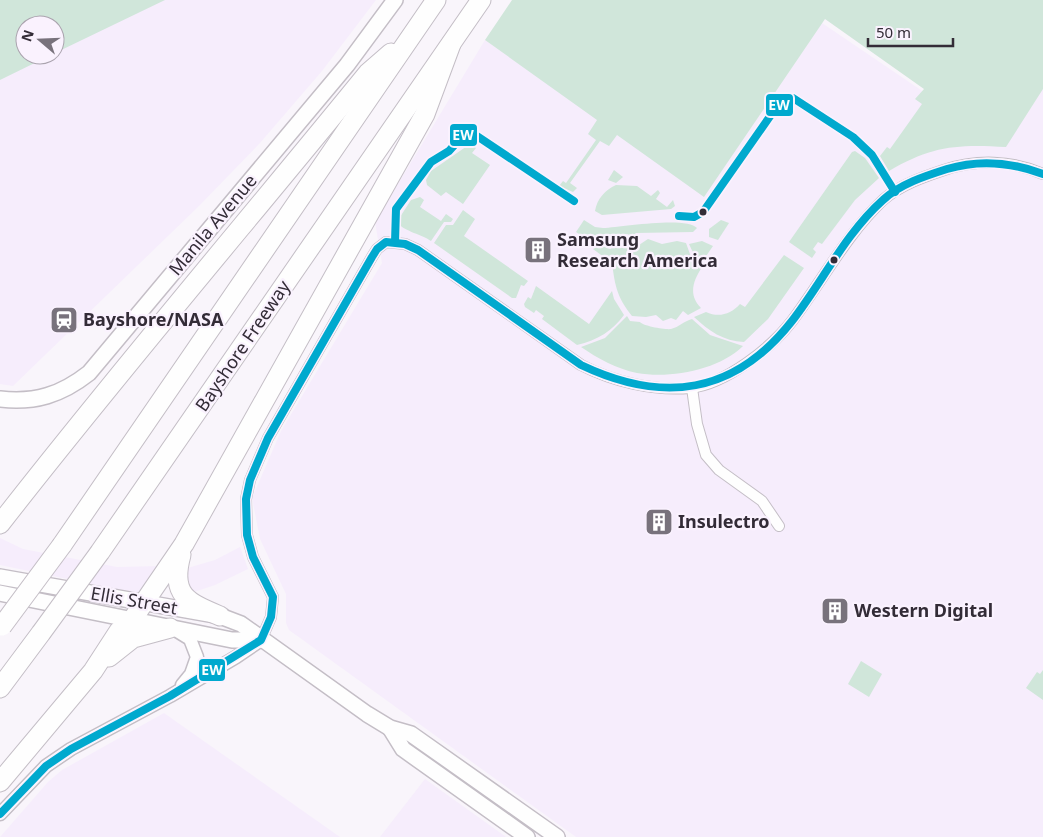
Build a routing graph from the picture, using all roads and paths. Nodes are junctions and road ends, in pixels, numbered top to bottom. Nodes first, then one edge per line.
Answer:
1 (395, 0) edge
2 (436, 0) edge
3 (481, 0) edge
4 (414, 32) junction
5 (451, 44) junction
6 (1043, 174) edge
7 (692, 388) junction
8 (0, 399) edge
9 (0, 524) edge
10 (778, 526) dead end
11 (184, 544) junction
12 (0, 577) edge
13 (0, 593) edge
14 (144, 604) junction
15 (220, 616) junction
16 (132, 620) junction
17 (1, 628) edge
18 (170, 628) junction
19 (261, 640) junction
20 (93, 671) junction
21 (0, 688) edge
22 (170, 696) junction
23 (390, 728) junction
24 (0, 782) edge
25 (0, 814) edge
26 (527, 837) edge
27 (557, 837) edge

1 - 8 main road, Manila Avenue
2 - 4 highway, Bayshore Freeway
3 - 5 highway, Bayshore Freeway
4 - 9 highway
4 - 17 highway, Bayshore Freeway, bridge
5 - 11 highway
5 - 21 highway, Bayshore Freeway, bridge
6 - 7 street
7 - 10 street
7 - 19 street
11 - 14 highway
11 - 15 highway
12 - 14 main road, Ellis Street
13 - 16 main road, Ellis Street
14 - 15 main road, Ellis Street
14 - 16 highway
15 - 19 main road, Ellis Street
16 - 18 main road, Ellis Street
16 - 20 highway
18 - 19 main road, Ellis Street
18 - 20 highway
18 - 22 street
19 - 22 street
19 - 23 main road, Ellis Street
20 - 24 highway
22 - 25 street
23 - 26 main road, Ellis Street
23 - 27 main road, Ellis Street

